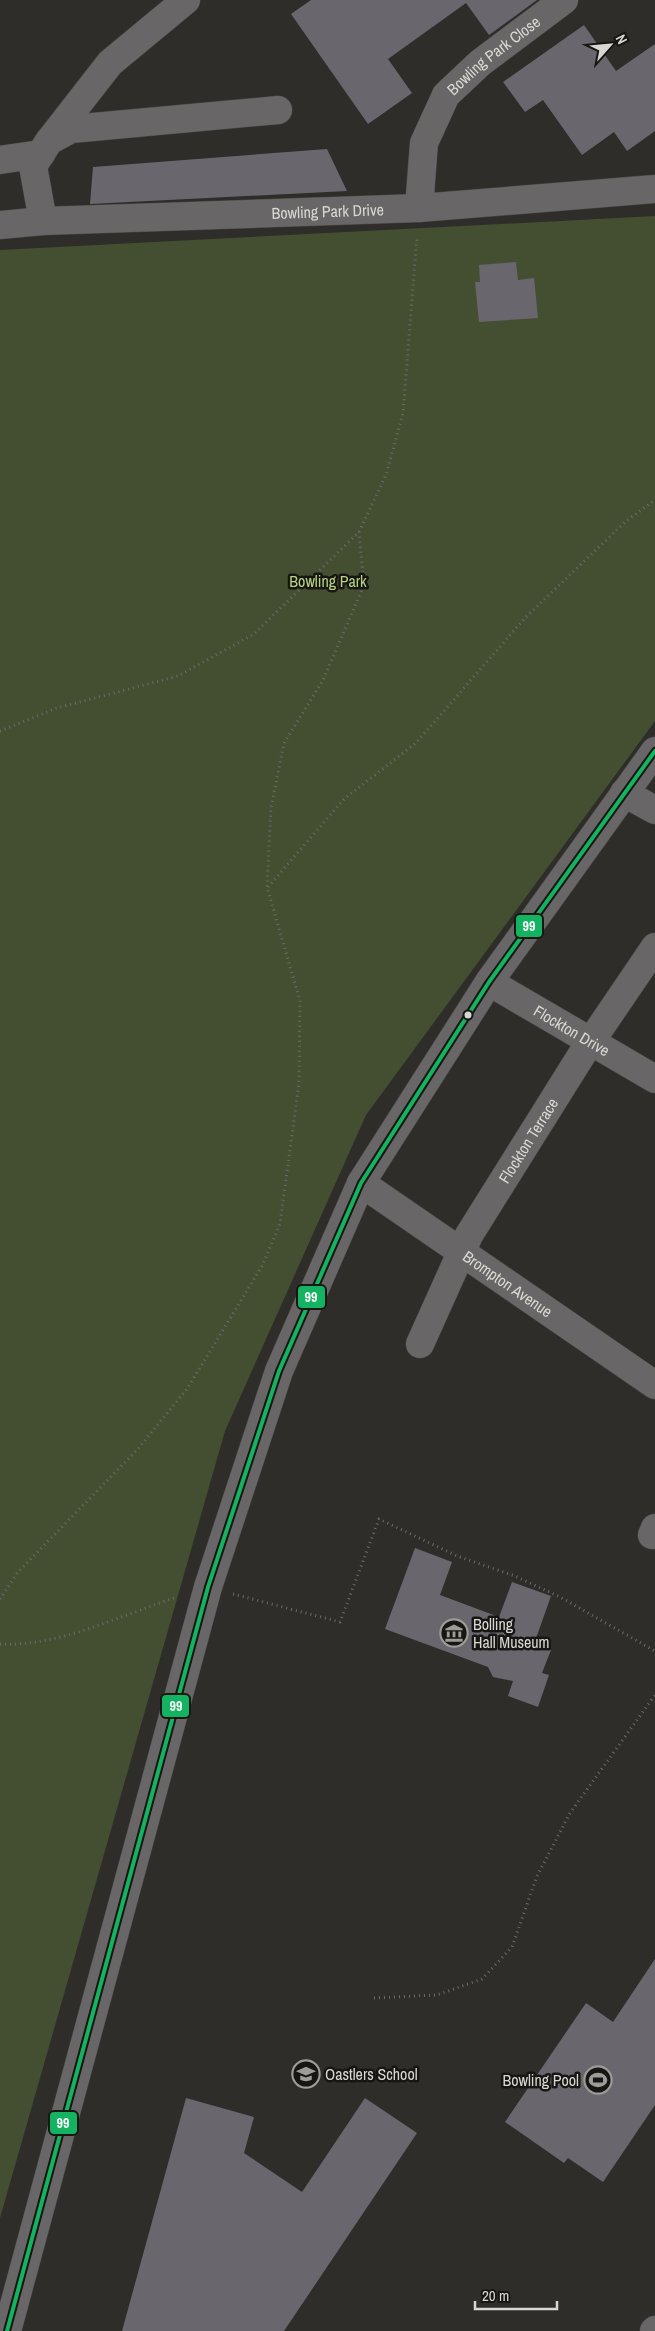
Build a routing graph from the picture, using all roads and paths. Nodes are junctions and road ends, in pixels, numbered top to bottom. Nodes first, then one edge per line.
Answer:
1 (186, 0) edge
2 (564, 0) edge
3 (278, 110) dead end
4 (45, 147) junction
5 (0, 160) edge
6 (655, 189) edge
7 (419, 208) junction
8 (43, 221) junction
9 (0, 225) edge
10 (655, 500) edge
11 (358, 532) junction
12 (0, 731) edge
13 (655, 751) edge
14 (624, 794) junction
15 (655, 810) edge
16 (268, 887) junction
17 (655, 947) edge
18 (489, 982) junction
19 (593, 1041) junction
20 (655, 1079) edge
21 (361, 1183) junction
22 (460, 1253) junction
23 (420, 1344) dead end
24 (655, 1385) edge
25 (208, 1587) junction
26 (0, 1599) edge
27 (0, 1644) edge
28 (655, 1651) edge
29 (655, 1695) edge
30 (374, 1998) dead end
31 (7, 2331) edge

1 - 4 street
2 - 7 street, Bowling Park Close
3 - 4 street
4 - 5 street
4 - 8 street
6 - 7 street, Bowling Park Drive
7 - 8 street, Bowling Park Drive
7 - 11 path
8 - 9 street, Bowling Park Drive
10 - 16 path
11 - 12 path
11 - 16 path
13 - 14 street
14 - 15 street
14 - 18 street
16 - 26 path
17 - 19 street, Flockton Terrace
18 - 19 street, Flockton Drive
18 - 21 street
19 - 20 street, Flockton Drive
19 - 22 street, Flockton Terrace
21 - 22 street, Brompton Avenue
21 - 25 street
22 - 23 street, Flockton Terrace
22 - 24 street, Brompton Avenue
25 - 27 path
25 - 28 path
25 - 31 street
29 - 30 path

